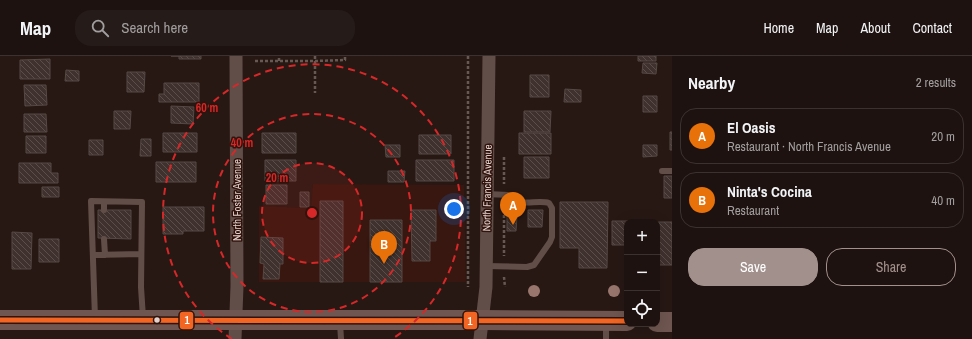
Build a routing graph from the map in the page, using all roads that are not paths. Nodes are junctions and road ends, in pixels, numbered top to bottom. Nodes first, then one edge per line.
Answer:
1 (236, 56) edge
2 (489, 56) edge
3 (662, 171) dead end
4 (672, 171) edge
5 (487, 194) junction
6 (104, 202) junction
7 (104, 210) dead end
8 (104, 239) dead end
9 (141, 254) junction
10 (93, 255) junction
11 (105, 255) junction
12 (486, 266) junction
13 (96, 319) junction
14 (143, 319) junction
15 (235, 319) junction
16 (0, 320) edge
17 (660, 322) edge
18 (672, 322) edge
19 (624, 323) edge
20 (340, 329) edge
21 (481, 329) edge
22 (606, 330) edge
23 (235, 339) edge

1 - 15 street, North Foster Avenue
2 - 5 street, North Francis Avenue
3 - 4 lane
5 - 12 street, North Francis Avenue
5 - 12 lane
6 - 7 lane
6 - 9 lane
6 - 10 lane
8 - 11 lane
9 - 11 lane
9 - 14 lane
10 - 11 lane
10 - 13 lane
12 - 21 street, North Francis Avenue
13 - 14 main road
13 - 16 main road
14 - 15 main road
15 - 20 main road
15 - 23 street, North Foster Avenue
17 - 18 main road
19 - 22 main road
20 - 21 main road
21 - 22 main road

